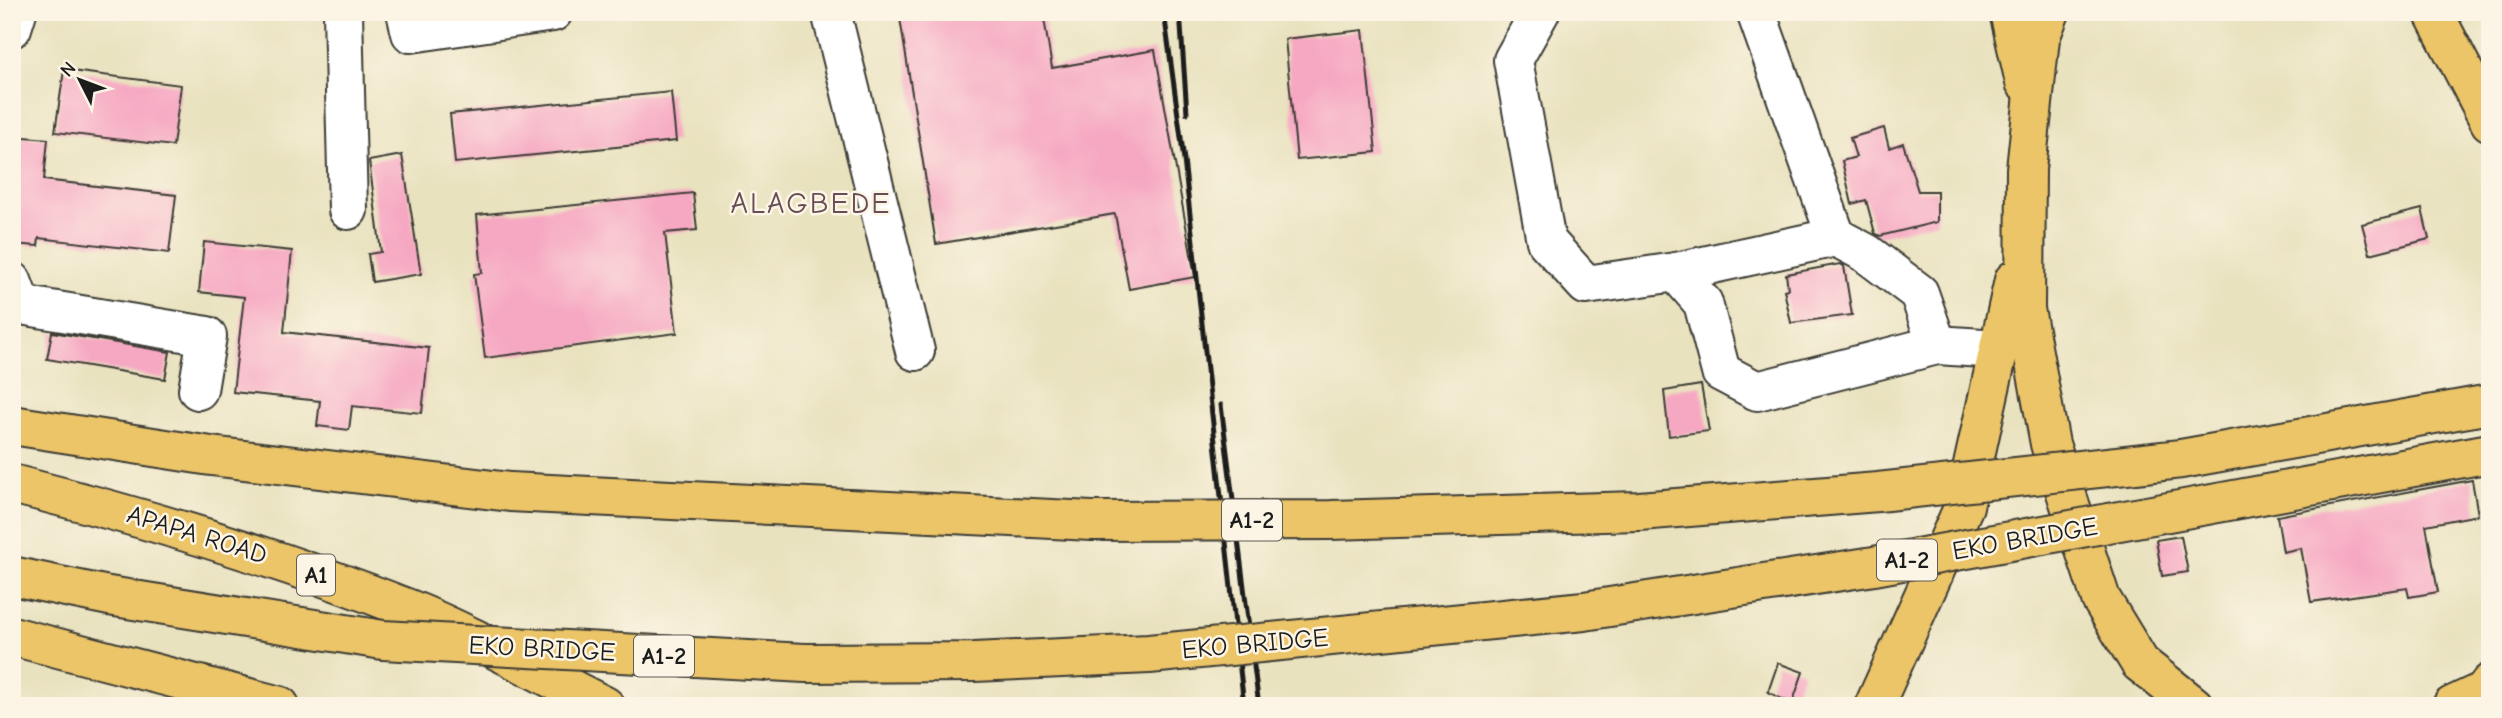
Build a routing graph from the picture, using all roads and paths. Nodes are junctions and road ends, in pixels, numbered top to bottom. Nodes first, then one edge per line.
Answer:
1 (17, 12) edge
2 (343, 12) edge
3 (407, 12) edge
4 (553, 12) edge
5 (831, 12) edge
6 (1540, 12) edge
7 (1756, 12) edge
8 (2009, 12) edge
9 (2050, 12) edge
10 (2436, 14) edge
11 (12, 28) edge
12 (2031, 108) junction
13 (2490, 122) edge
14 (348, 210) dead end
15 (2027, 227) junction
16 (1836, 237) junction
17 (1676, 272) junction
18 (15, 307) edge
19 (1937, 345) junction
20 (1998, 349) junction
21 (915, 351) dead end
22 (198, 390) dead end
23 (2490, 404) edge
24 (12, 425) edge
25 (2490, 453) edge
26 (12, 484) edge
27 (12, 576) edge
28 (12, 636) edge
29 (280, 706) edge
30 (605, 706) edge
31 (1874, 706) edge
32 (2194, 706) edge

1 - 11 lane
2 - 14 lane
3 - 4 lane
5 - 21 lane
6 - 17 lane
7 - 16 lane
8 - 12 main road
9 - 12 main road
10 - 13 main road
12 - 15 main road
15 - 20 main road
15 - 32 main road
16 - 17 lane
16 - 19 lane
17 - 19 lane
18 - 22 lane
19 - 20 lane
20 - 31 main road
23 - 24 main road, A1-2, bridge
25 - 27 main road, EKO BRIDGE / A1-2, bridge
26 - 30 main road, APAPA ROAD / A1, bridge
28 - 29 main road

